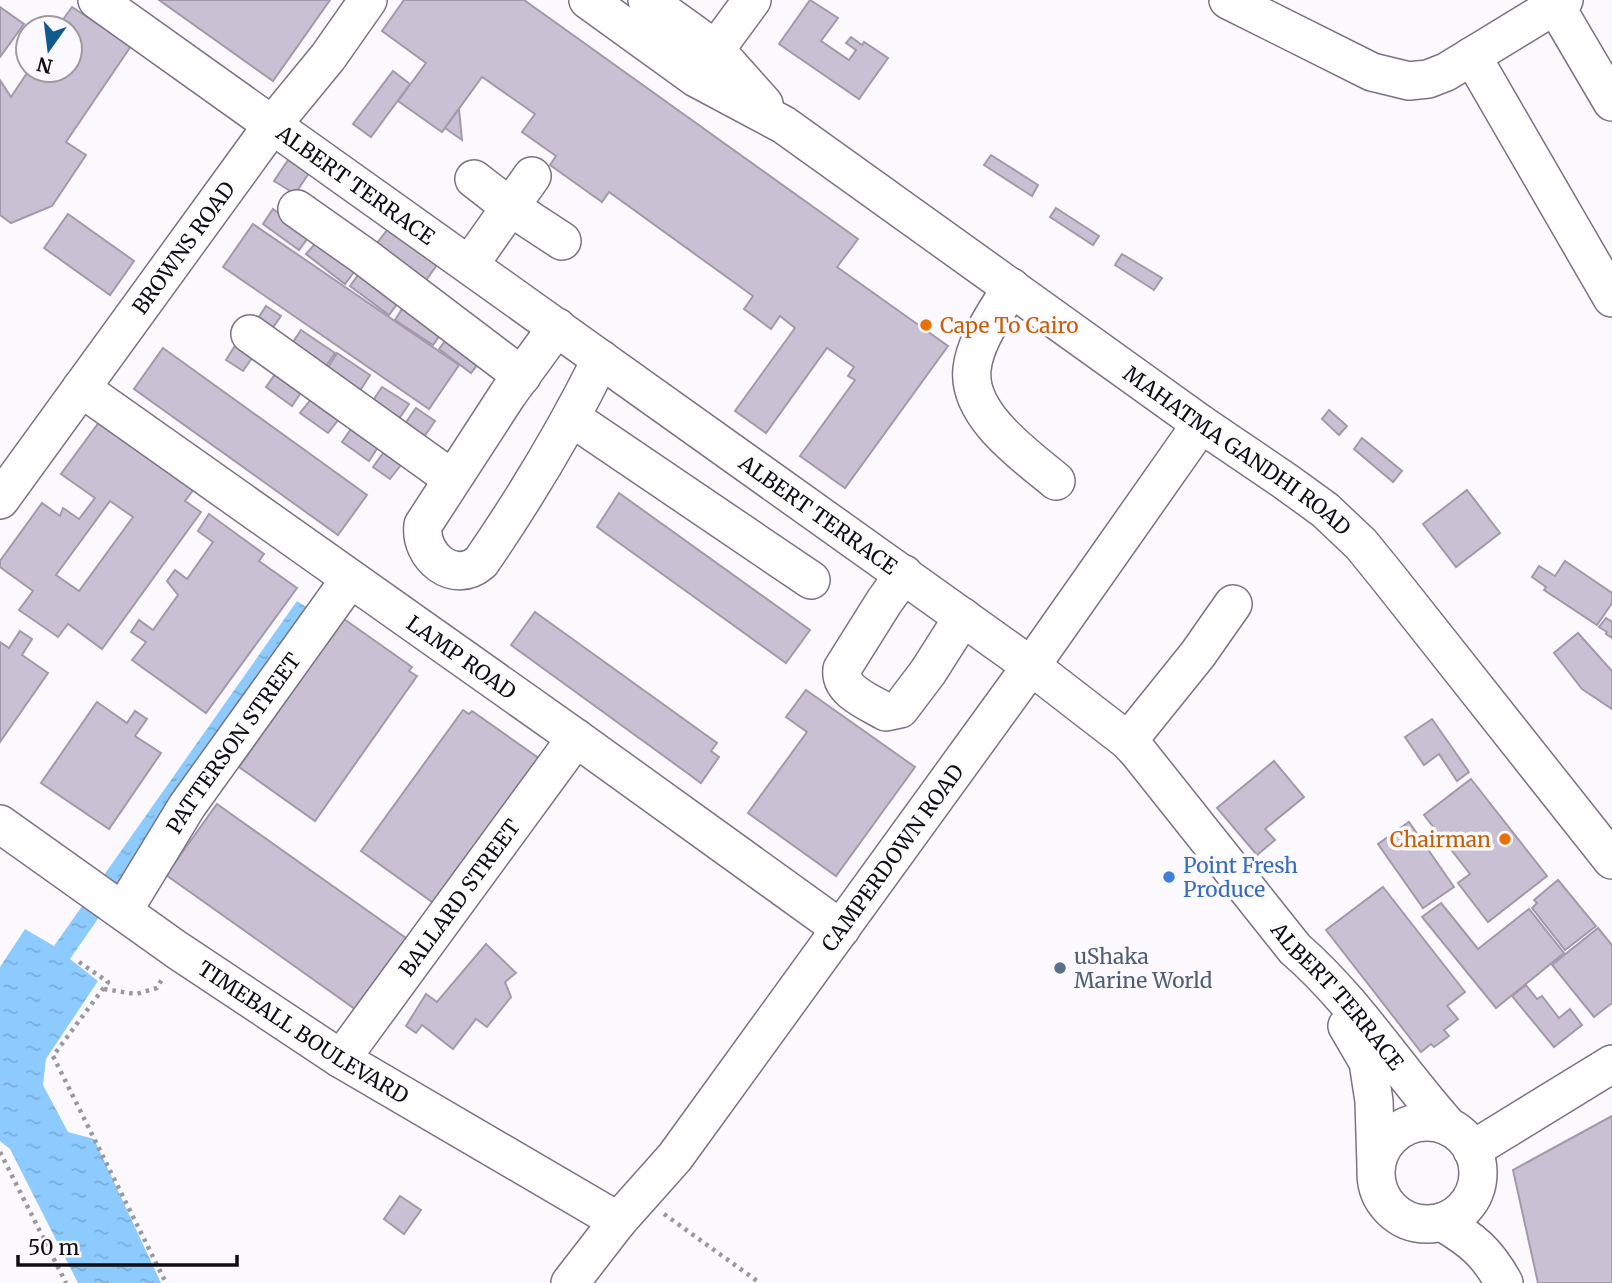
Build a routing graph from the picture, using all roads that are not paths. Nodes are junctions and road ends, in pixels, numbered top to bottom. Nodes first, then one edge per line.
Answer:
1 (97, 0) edge
2 (369, 0) edge
3 (588, 0) edge
4 (647, 0) edge
5 (752, 0) edge
6 (1228, 0) edge
7 (1559, 3) edge
8 (1472, 56) junction
9 (705, 63) junction
10 (1612, 102) edge
11 (273, 124) junction
12 (532, 176) dead end
13 (474, 179) dead end
14 (510, 208) junction
15 (297, 209) dead end
16 (562, 242) dead end
17 (470, 264) junction
18 (1011, 287) junction
19 (1612, 298) edge
20 (557, 327) junction
21 (250, 334) dead end
22 (601, 359) junction
23 (522, 376) junction
24 (81, 388) junction
25 (572, 418) junction
26 (1201, 424) junction
27 (451, 478) junction
28 (1056, 481) dead end
29 (0, 500) edge
30 (904, 575) junction
31 (349, 579) junction
32 (811, 580) dead end
33 (1233, 604) dead end
34 (963, 617) junction
35 (1031, 666) junction
36 (576, 738) junction
37 (1128, 741) junction
38 (0, 824) edge
39 (1612, 860) edge
40 (120, 909) junction
41 (841, 929) junction
42 (1295, 949) junction
43 (341, 1059) junction
44 (1612, 1064) edge
45 (1461, 1138) junction
46 (1376, 1166) junction
47 (630, 1209) junction
48 (1442, 1222) junction
49 (569, 1283) edge
50 (1504, 1283) edge

1 - 11 street, ALBERT TERRACE
2 - 11 street, BROWNS ROAD
3 - 9 street, MAHATMA GANDHI ROAD
4 - 9 street, MAHATMA GANDHI ROAD
5 - 9 street
6 - 8 street
7 - 8 street
7 - 10 street
8 - 19 street
9 - 18 street, MAHATMA GANDHI ROAD
11 - 17 street, ALBERT TERRACE
11 - 24 street, BROWNS ROAD
12 - 14 street
13 - 14 street
14 - 16 street
14 - 17 street
15 - 23 street
17 - 20 street, ALBERT TERRACE
18 - 26 street, MAHATMA GANDHI ROAD
18 - 28 street
20 - 22 street, ALBERT TERRACE
20 - 23 street
21 - 27 street
22 - 25 street
22 - 30 street, ALBERT TERRACE
23 - 27 street
24 - 29 street, BROWNS ROAD
24 - 31 street, LAMP ROAD
25 - 27 street
25 - 32 street
26 - 35 street, CAMPERDOWN ROAD
26 - 39 street, MAHATMA GANDHI ROAD
30 - 34 street, ALBERT TERRACE
30 - 34 street
31 - 36 street, LAMP ROAD
31 - 40 street, PATTERSON STREET
33 - 37 street
34 - 35 street, ALBERT TERRACE
35 - 37 street, ALBERT TERRACE
35 - 41 street, CAMPERDOWN ROAD
36 - 41 street, LAMP ROAD
36 - 43 street, BALLARD STREET
37 - 42 street, ALBERT TERRACE
38 - 40 street, TIMEBALL BOULEVARD
40 - 43 street, TIMEBALL BOULEVARD
41 - 47 street, CAMPERDOWN ROAD
42 - 45 street, ALBERT TERRACE
42 - 46 street
43 - 47 street, TIMEBALL BOULEVARD
44 - 45 street
45 - 46 street
45 - 48 street
46 - 48 street
47 - 49 street, CAMPERDOWN ROAD
48 - 50 street

